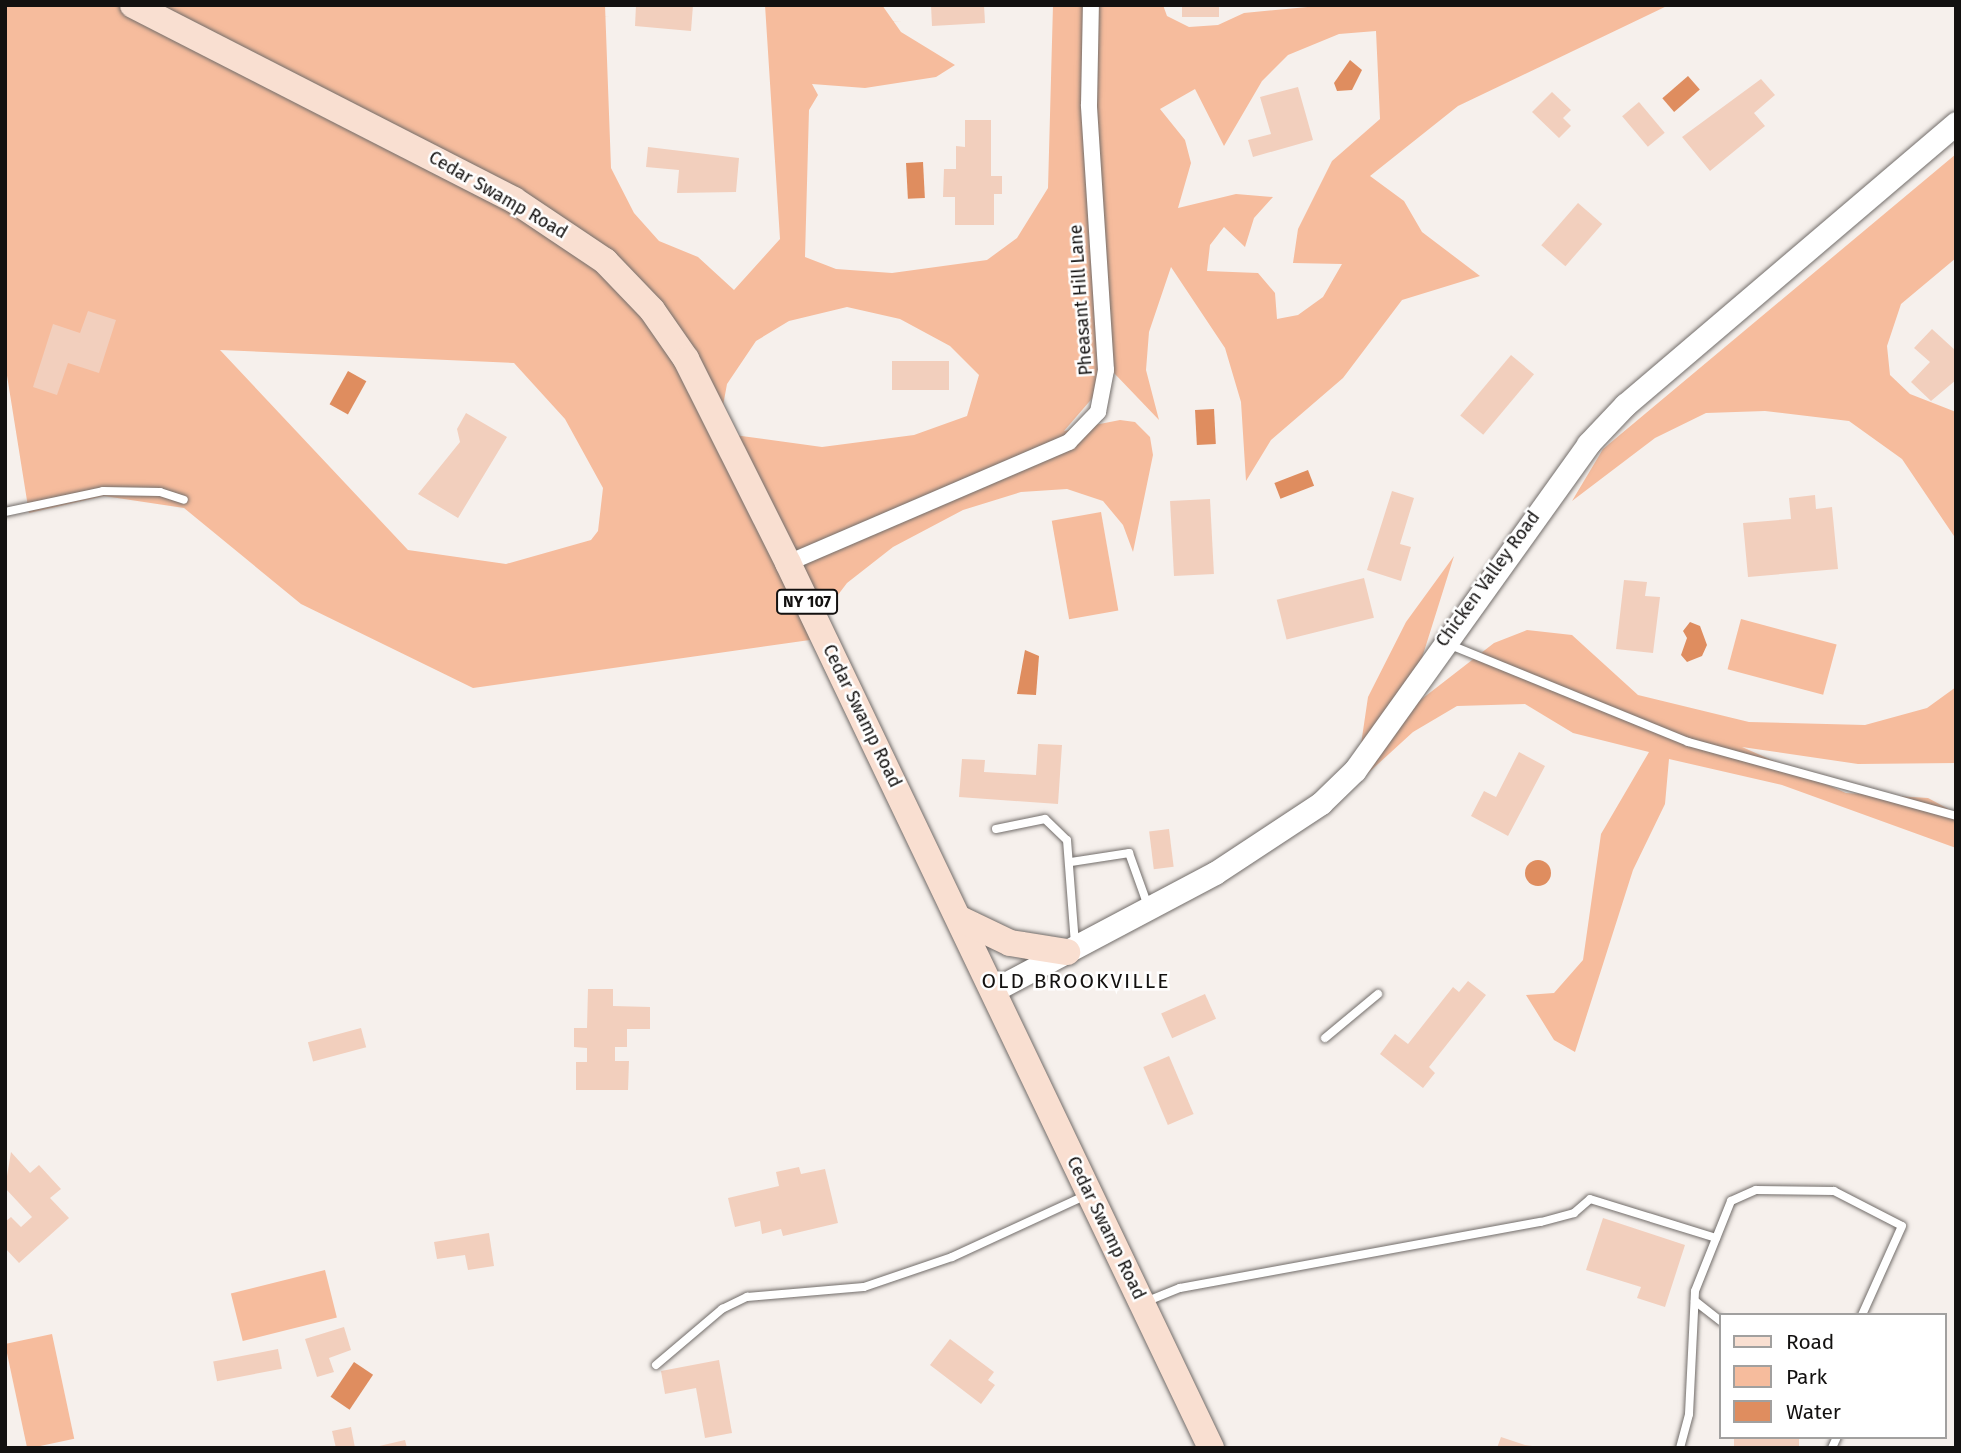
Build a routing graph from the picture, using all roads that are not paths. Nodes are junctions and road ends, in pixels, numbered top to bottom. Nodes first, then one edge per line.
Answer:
1 (133, 5) edge
2 (1091, 5) edge
3 (1956, 123) edge
4 (184, 500) dead end
5 (5, 512) edge
6 (788, 563) junction
7 (1442, 642) junction
8 (1956, 816) edge
9 (996, 830) dead end
10 (1071, 862) junction
11 (1149, 908) junction
12 (960, 919) junction
13 (1071, 950) junction
14 (994, 990) junction
15 (1378, 994) dead end
16 (1325, 1038) dead end
17 (1089, 1194) junction
18 (1716, 1238) junction
19 (1695, 1301) junction
20 (1143, 1303) junction
21 (1863, 1313) edge
22 (1720, 1320) edge
23 (656, 1365) dead end
24 (1211, 1448) edge
25 (1680, 1448) edge

1 - 6 main road, Cedar Swamp Road / NY 107
2 - 6 street, Pheasant Hill Lane
3 - 7 main road, Chicken Valley Road
4 - 5 lane
6 - 12 main road, Cedar Swamp Road / NY 107
7 - 8 lane
7 - 11 main road, Chicken Valley Road
9 - 10 lane
10 - 11 lane
10 - 13 lane
11 - 13 main road, Chicken Valley Road
12 - 13 main road
12 - 14 main road, Cedar Swamp Road / NY 107
13 - 14 main road, Chicken Valley Road
14 - 17 main road, Cedar Swamp Road / NY 107
15 - 16 lane
17 - 20 main road, Cedar Swamp Road / NY 107
17 - 23 lane
18 - 19 lane
18 - 20 lane
18 - 21 lane
19 - 22 lane
19 - 25 lane
20 - 24 main road, Cedar Swamp Road / NY 107

